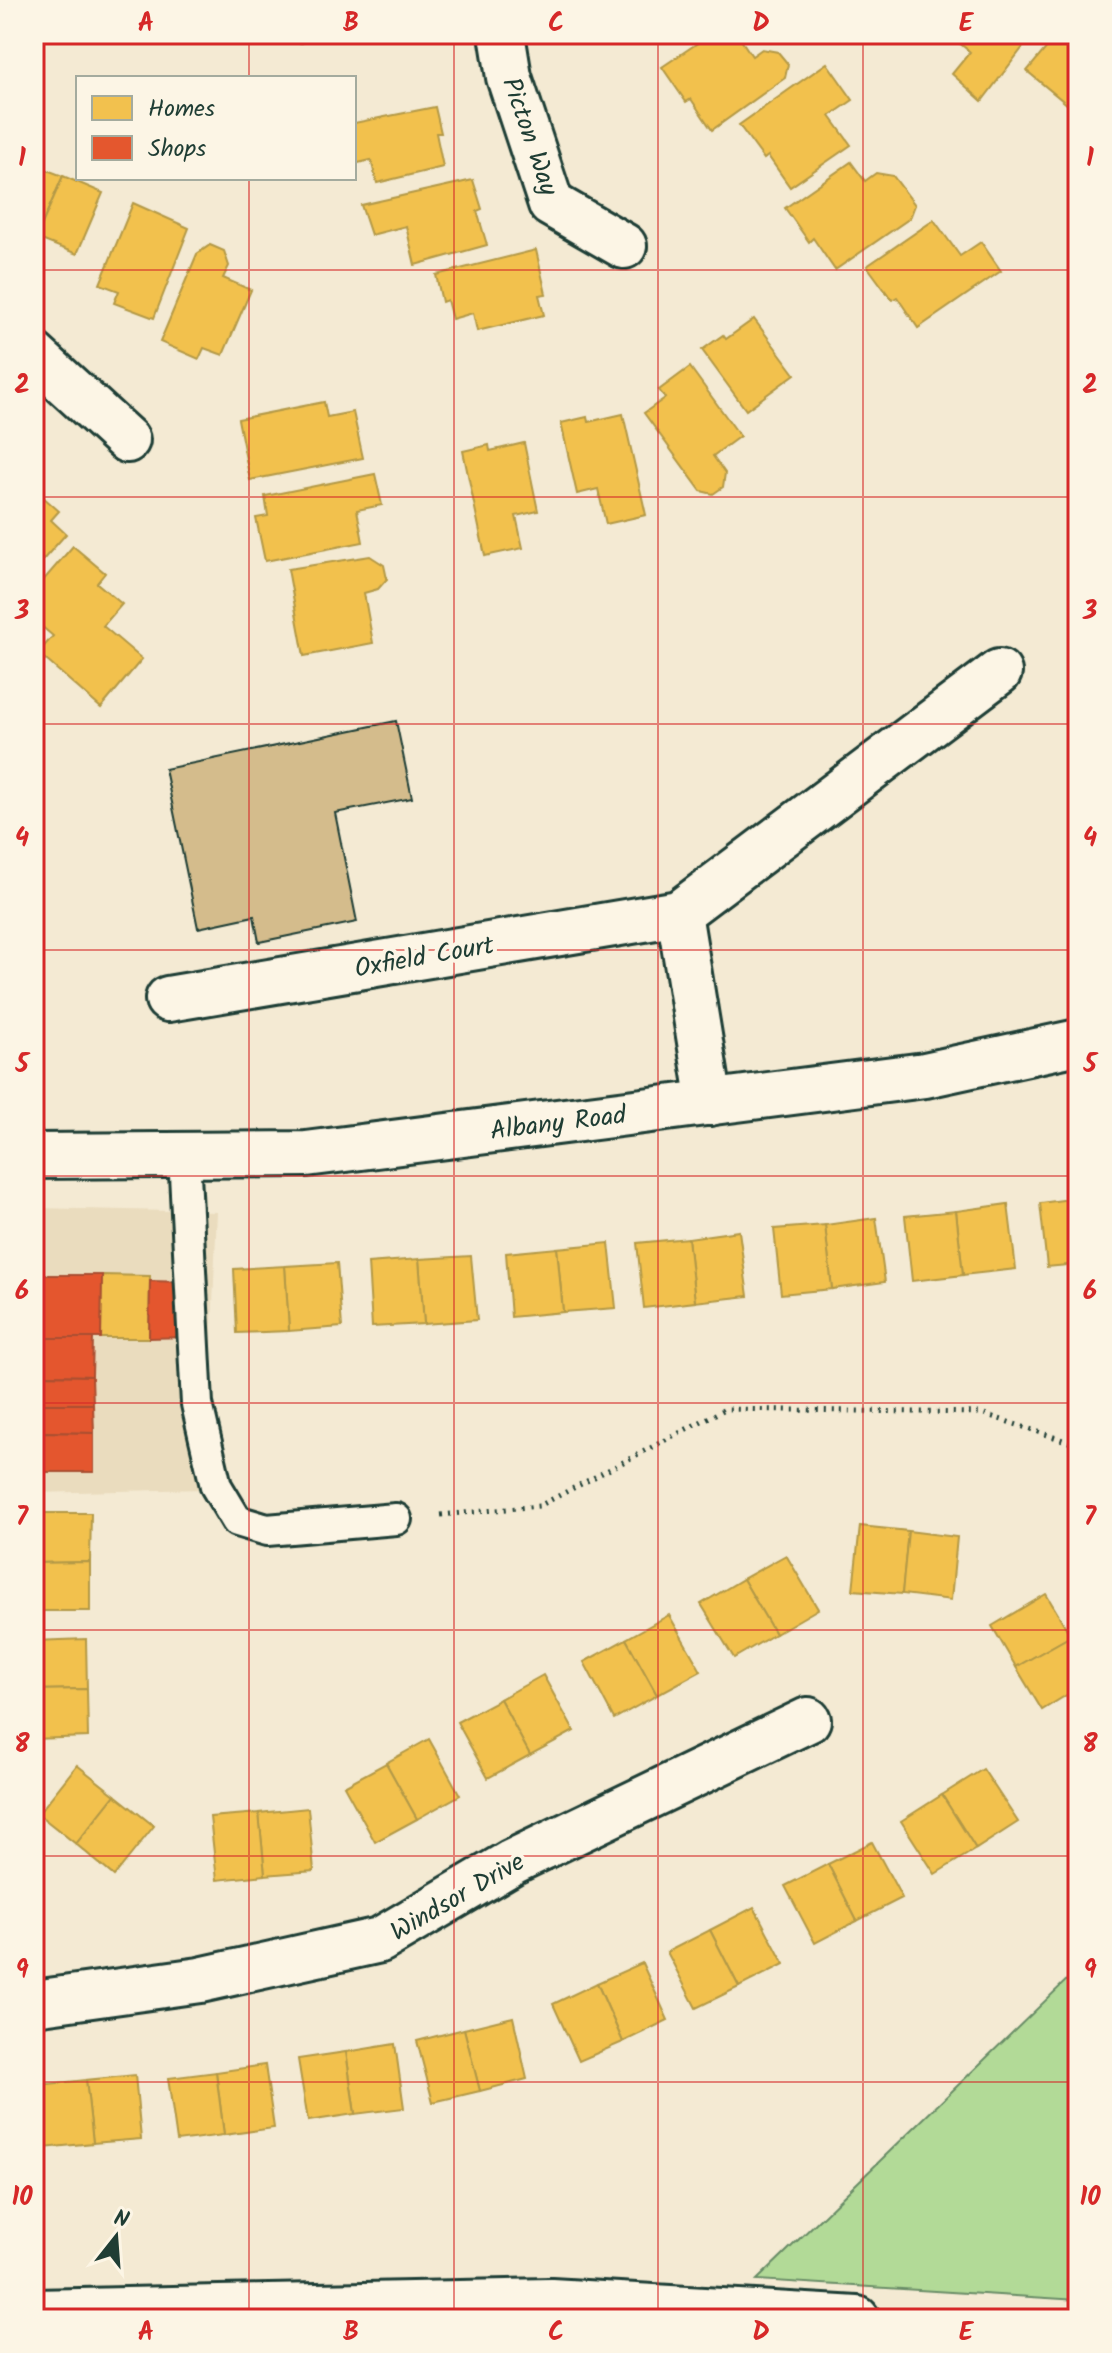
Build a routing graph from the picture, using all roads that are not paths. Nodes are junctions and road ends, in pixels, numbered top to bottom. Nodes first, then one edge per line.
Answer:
1 (502, 34) edge
2 (624, 246) dead end
3 (34, 355) edge
4 (127, 440) dead end
5 (999, 672) dead end
6 (679, 913) junction
7 (168, 999) dead end
8 (1078, 1042) edge
9 (710, 1103) junction
10 (184, 1155) junction
11 (34, 1156) edge
12 (396, 1519) road end
13 (808, 1720) dead end
14 (34, 2003) edge
15 (34, 2312) edge
16 (857, 2319) edge

1 - 2 street, Picton Way
3 - 4 street
5 - 6 street, Oxfield Court
6 - 7 street, Oxfield Court
6 - 9 street
8 - 9 street, Albany Road
9 - 10 street, Albany Road
10 - 11 street, Albany Road
10 - 12 lane
13 - 14 street, Windsor Drive
15 - 16 street

